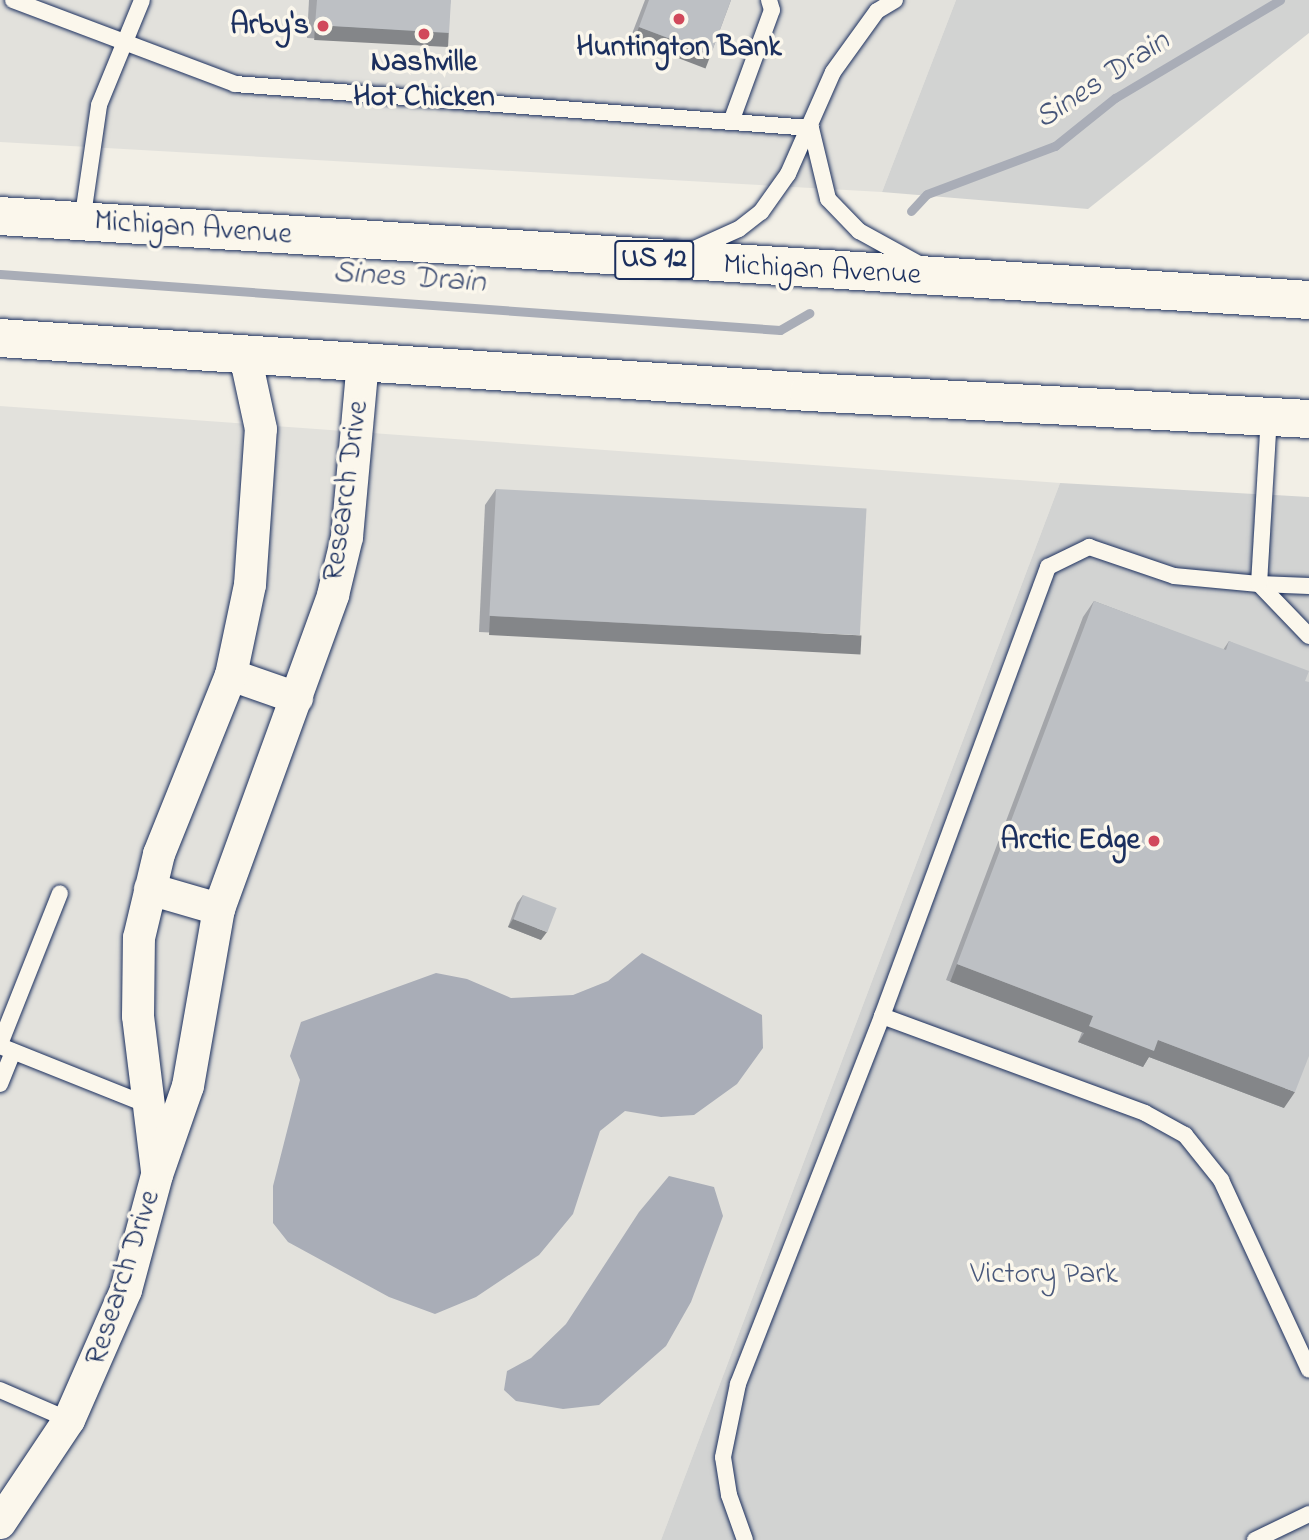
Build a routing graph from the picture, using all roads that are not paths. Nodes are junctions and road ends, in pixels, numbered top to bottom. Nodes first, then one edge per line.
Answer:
1 (13, 0) edge
2 (142, 0) edge
3 (769, 0) edge
4 (895, 0) edge
5 (873, 6) edge
6 (125, 42) junction
7 (731, 122) junction
8 (810, 128) junction
9 (0, 216) edge
10 (82, 222) junction
11 (668, 261) junction
12 (946, 278) junction
13 (1309, 300) edge
14 (0, 338) edge
15 (245, 355) junction
16 (363, 362) junction
17 (1269, 417) junction
18 (1309, 419) edge
19 (1259, 584) junction
20 (1309, 586) edge
21 (1309, 636) edge
22 (232, 675) junction
23 (297, 698) junction
24 (150, 889) junction
25 (60, 893) dead end
26 (219, 909) junction
27 (882, 1016) junction
28 (4, 1047) edge
29 (0, 1084) edge
30 (147, 1105) junction
31 (178, 1117) junction
32 (158, 1175) junction
33 (1309, 1370) edge
34 (0, 1390) edge
35 (69, 1420) junction
36 (1309, 1514) edge
37 (0, 1523) edge
38 (745, 1540) edge
39 (1255, 1540) edge

1 - 6 lane
2 - 6 lane
3 - 7 lane
4 - 5 lane
5 - 8 lane
6 - 7 lane
6 - 10 lane
7 - 8 lane
8 - 11 lane
8 - 12 lane
9 - 10 main road, Michigan Avenue / US 12
10 - 11 main road, Michigan Avenue / US 12
11 - 12 main road, Michigan Avenue / US 12
12 - 13 main road, Michigan Avenue / US 12
14 - 15 main road
15 - 16 main road
15 - 22 street, Research Drive
16 - 17 main road
16 - 23 street, Research Drive
17 - 18 main road
17 - 19 lane
19 - 20 lane
19 - 21 lane
19 - 27 lane
22 - 23 street
22 - 24 street, Research Drive
23 - 26 street, Research Drive
24 - 26 street
24 - 30 street, Research Drive
25 - 28 lane
26 - 31 street, Research Drive
27 - 33 lane
27 - 38 lane
28 - 29 lane
28 - 30 lane
30 - 31 lane
30 - 32 street, Research Drive
31 - 32 street, Research Drive
32 - 35 street, Research Drive
34 - 35 lane
35 - 37 street, Research Drive
36 - 39 lane

